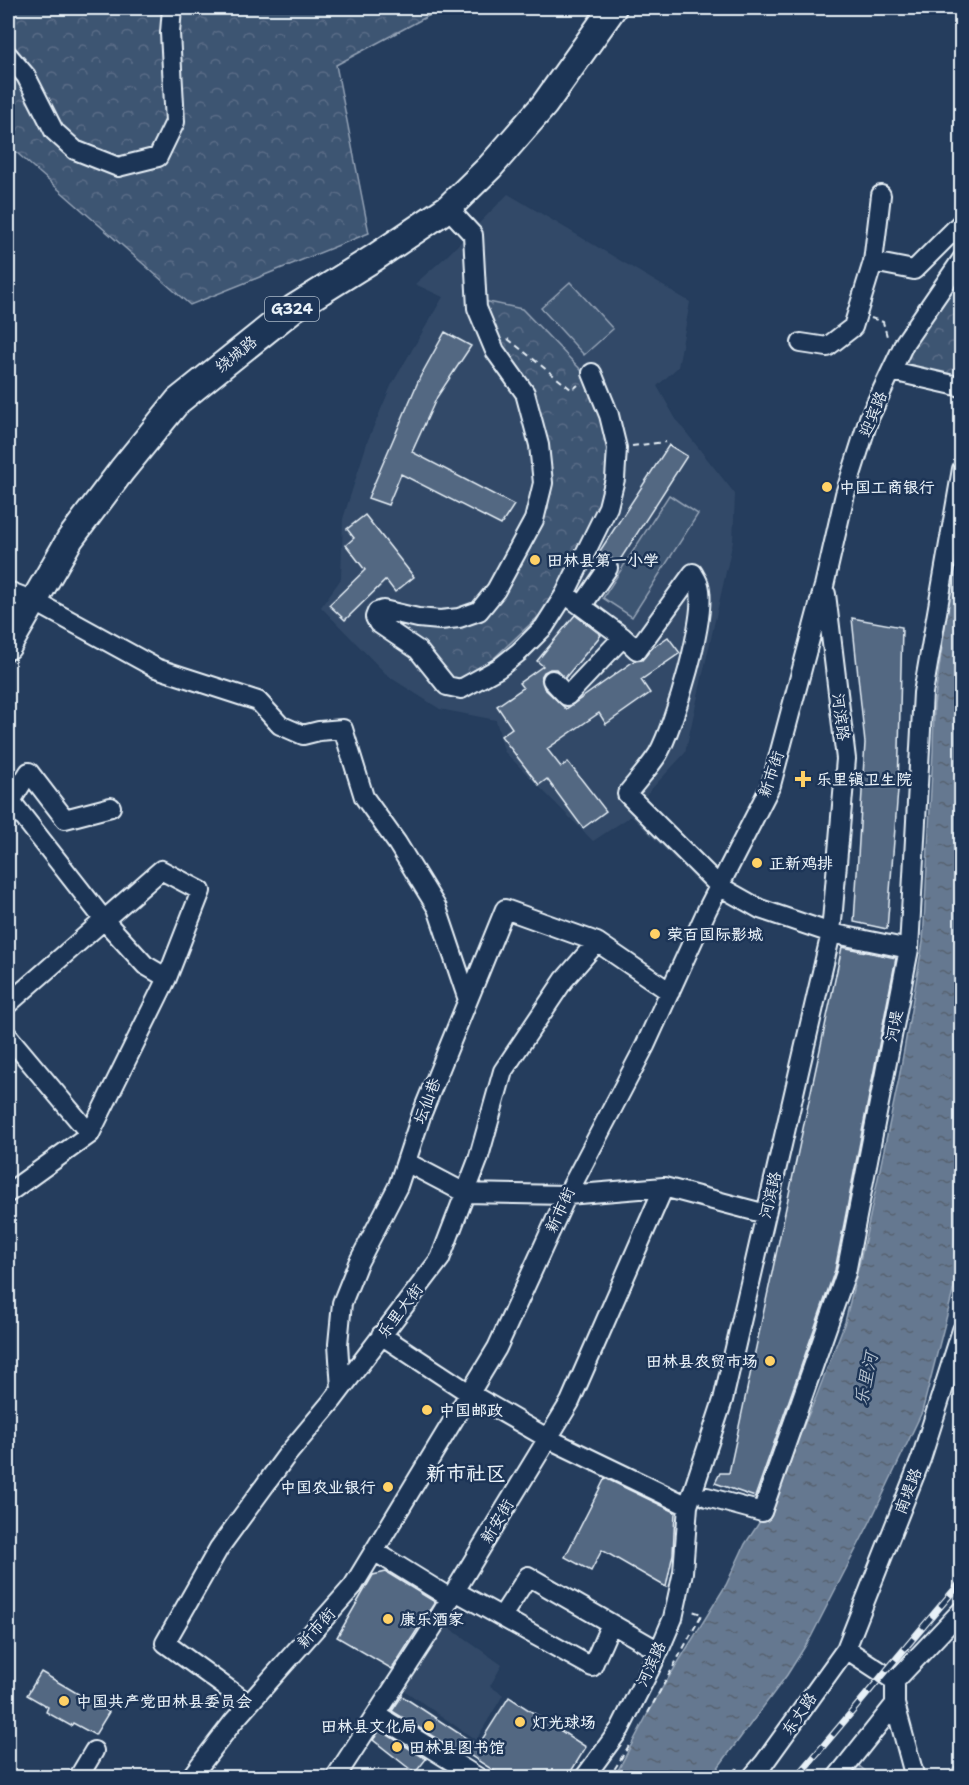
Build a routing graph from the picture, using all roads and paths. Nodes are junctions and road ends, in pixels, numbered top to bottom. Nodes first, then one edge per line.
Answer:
1 (172, 8) edge
2 (613, 8) edge
3 (8, 55) edge
4 (881, 195) dead end
5 (448, 208) junction
6 (962, 222) edge
7 (962, 259) edge
8 (873, 262) junction
9 (857, 313) junction
10 (482, 319) junction
11 (801, 343) dead end
12 (894, 367) junction
13 (592, 374) joint
14 (962, 387) edge
15 (666, 442) dead end
16 (617, 448) junction
17 (962, 469) edge
18 (608, 568) dead end
19 (824, 586) junction
20 (8, 591) edge
21 (565, 594) junction
22 (34, 601) junction
23 (582, 606) junction
24 (623, 637) junction
25 (809, 640) junction
26 (8, 646) edge
27 (832, 646) junction
28 (552, 680) dead end
29 (9, 804) edge
30 (111, 807) dead end
31 (719, 886) junction
32 (104, 920) junction
33 (831, 933) junction
34 (597, 942) junction
35 (909, 949) junction
36 (167, 978) junction
37 (670, 992) junction
38 (468, 1000) junction
39 (8, 1004) edge
40 (8, 1036) edge
41 (90, 1134) junction
42 (406, 1162) junction
43 (664, 1187) junction
44 (8, 1193) edge
45 (465, 1193) junction
46 (567, 1195) junction
47 (766, 1214) junction
48 (962, 1330) edge
49 (381, 1335) junction
50 (341, 1389) junction
51 (469, 1393) junction
52 (547, 1438) junction
53 (707, 1497) dead end
54 (688, 1506) junction
55 (374, 1551) junction
56 (453, 1595) junction
57 (962, 1610) edge
58 (502, 1616) junction
59 (611, 1624) junction
60 (846, 1648) junction
61 (658, 1651) junction
62 (895, 1681) junction
63 (249, 1704) junction
64 (895, 1704) junction
65 (377, 1715) junction
66 (94, 1751) dead end
67 (78, 1778) edge
68 (190, 1778) edge
69 (335, 1778) edge
70 (479, 1778) edge
71 (584, 1778) edge
72 (751, 1778) edge
73 (836, 1778) edge
74 (915, 1778) edge

1 - 3 street
2 - 5 highway, 绕城路 / G324
4 - 8 street
5 - 10 street
5 - 22 highway, 绕城路 / G324
6 - 8 street
7 - 12 street, 迎宾路
8 - 9 street
9 - 11 street
9 - 12 path
10 - 13 path
10 - 21 street
12 - 14 street
12 - 19 street, 迎宾路
13 - 16 street
15 - 16 path
16 - 21 street
17 - 35 street, 河堤
18 - 23 street
19 - 25 street, 新市街
19 - 27 street, 河滨路
20 - 22 street
21 - 23 street
22 - 26 highway, 绕城路 / G324
22 - 38 street
23 - 24 street
24 - 28 street
24 - 31 street
25 - 27 street
25 - 31 street, 新市街
27 - 33 street, 河滨路
29 - 30 street
29 - 32 street
31 - 33 street
31 - 37 street, 新市街
32 - 36 street
32 - 36 street
32 - 39 street
33 - 35 street
33 - 47 street, 河滨路
34 - 37 street
34 - 38 street, 坛仙巷
34 - 45 street, 乐里大街
35 - 53 street, 河堤
36 - 41 street
37 - 46 street, 新市街
38 - 42 street, 坛仙巷
40 - 41 street
41 - 44 street
42 - 45 street
42 - 50 street, 坛仙巷
43 - 46 street
43 - 47 street
43 - 52 street, 新安街
45 - 46 street
45 - 49 street, 乐里大街
46 - 51 street, 新市街
47 - 54 street, 河滨路
48 - 60 street, 南堤路
49 - 50 street, 乐里大街
49 - 51 street
50 - 63 street, 乐里大街
51 - 52 street
51 - 55 street, 新市街
52 - 54 street
52 - 56 street, 新安街
54 - 61 street, 河滨路
55 - 56 street
55 - 63 street, 新市街
56 - 58 street
56 - 65 street, 新安街
57 - 62 street
58 - 59 street
58 - 59 street
59 - 61 street
60 - 62 street
60 - 72 street, 东丈路
61 - 71 street, 河滨路
62 - 64 street
63 - 68 street, 新市街
64 - 73 street
64 - 74 street
65 - 69 street, 新安街
65 - 70 street
66 - 67 street

